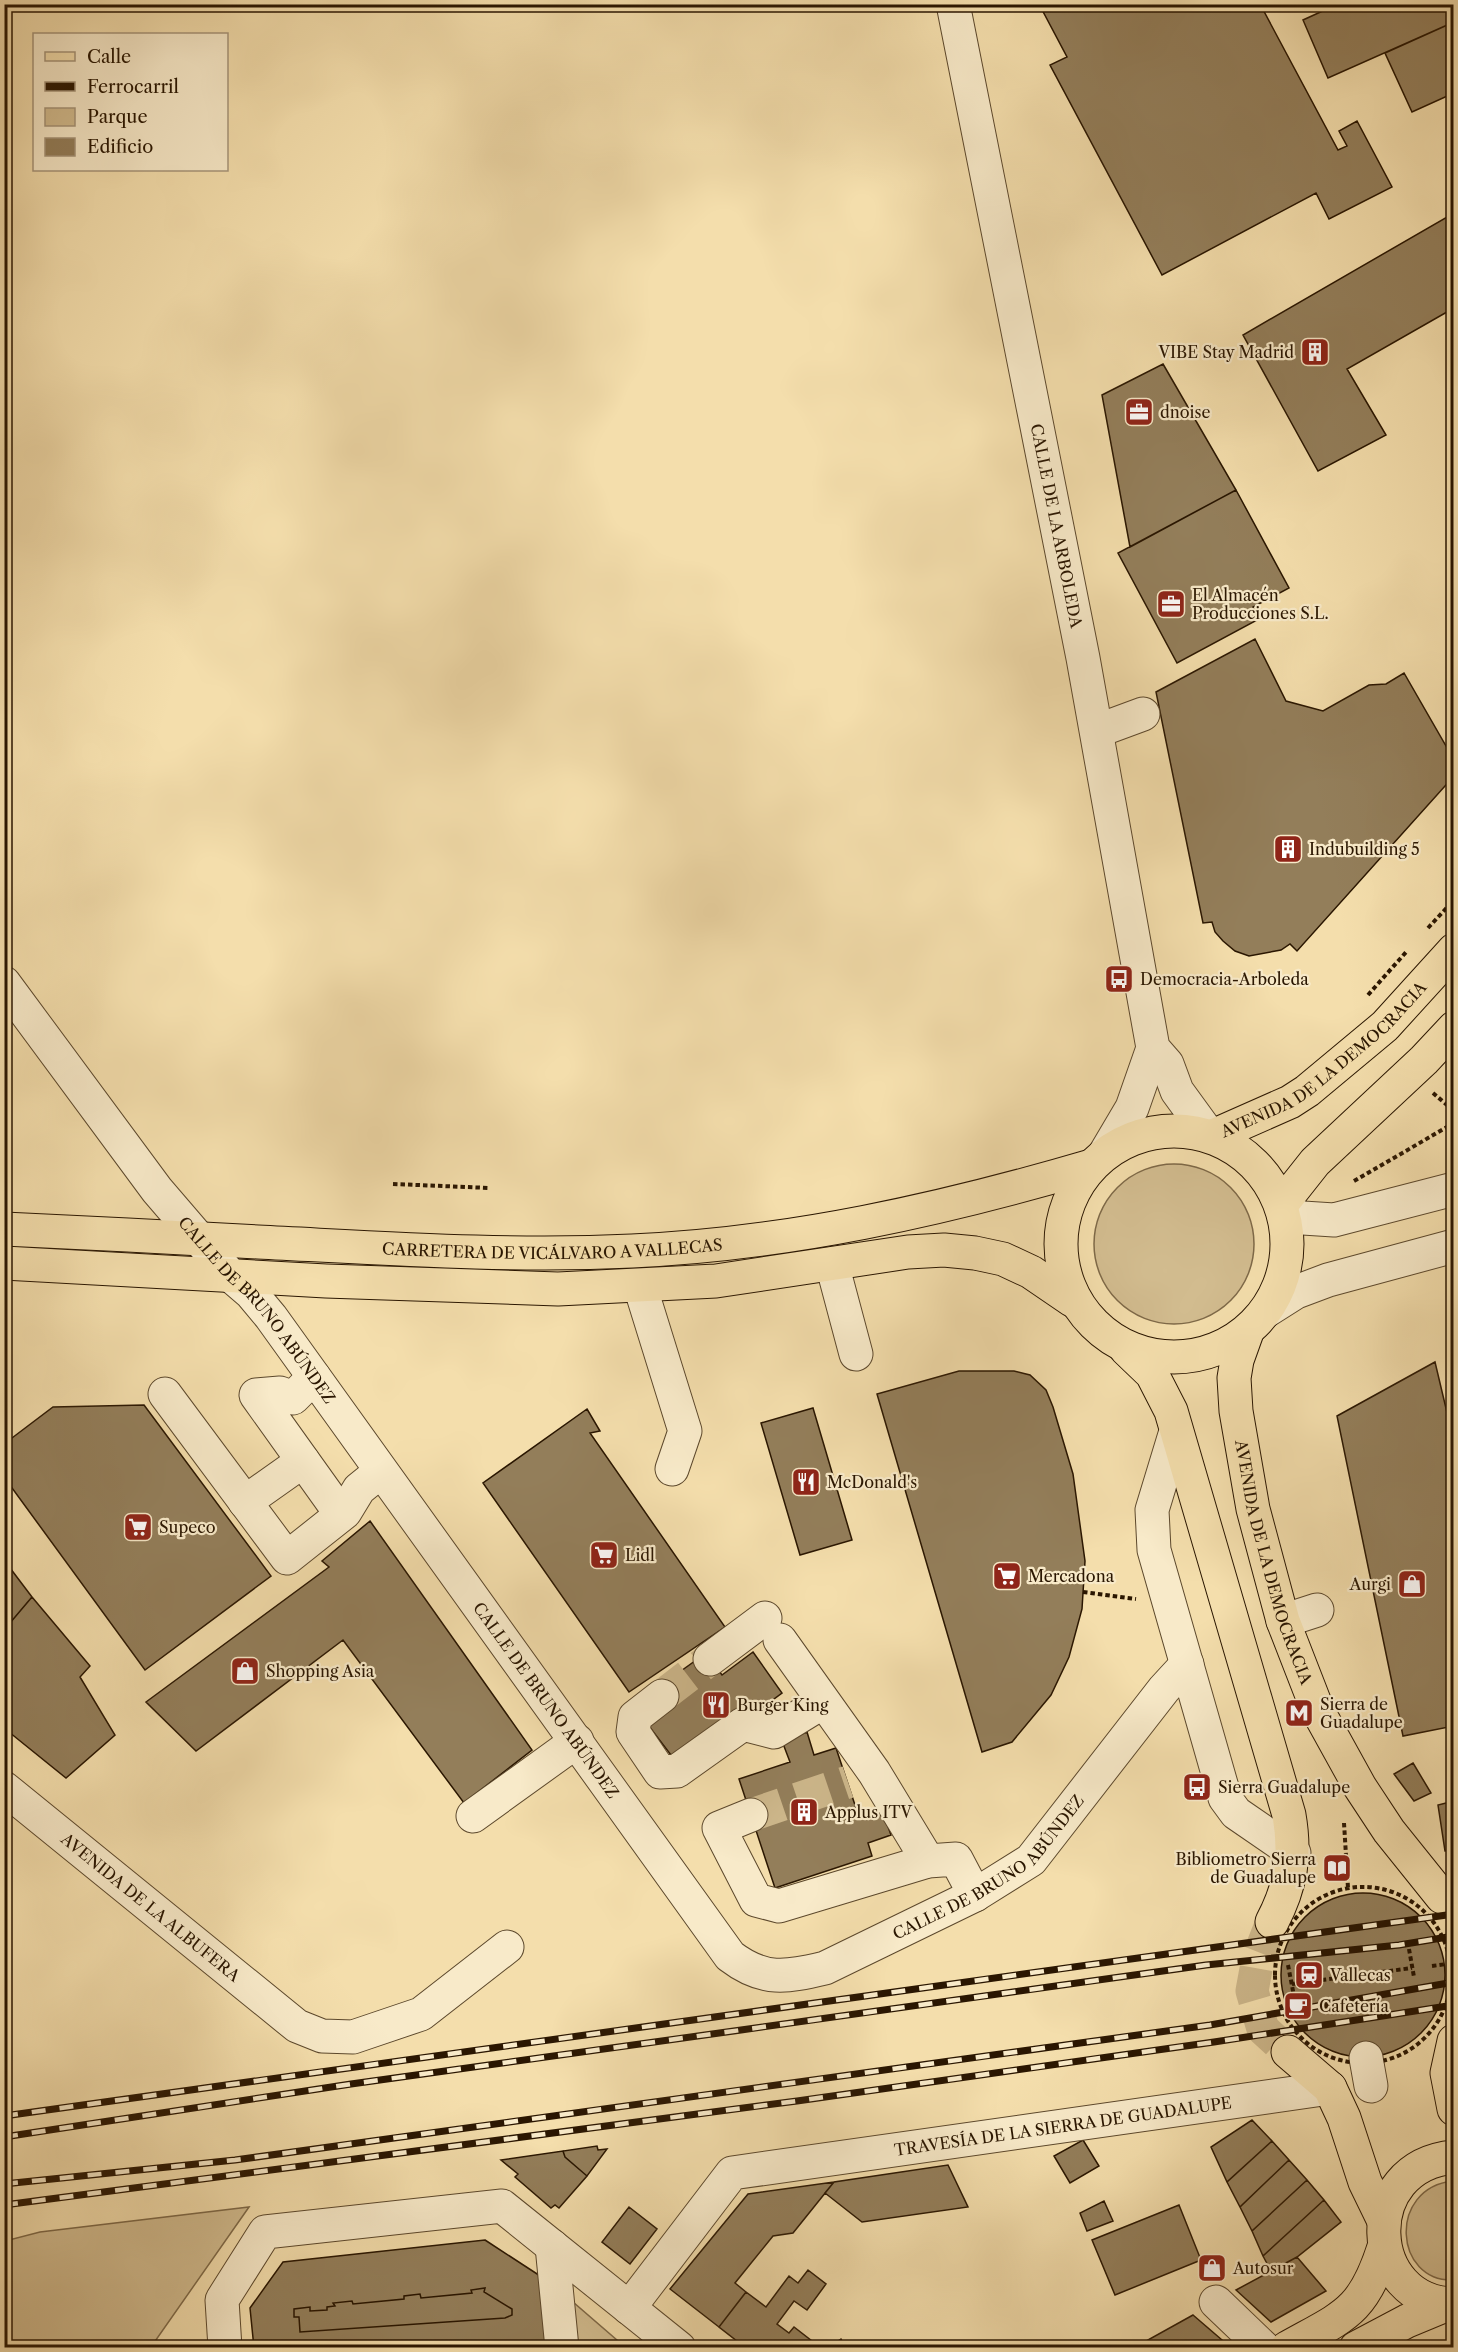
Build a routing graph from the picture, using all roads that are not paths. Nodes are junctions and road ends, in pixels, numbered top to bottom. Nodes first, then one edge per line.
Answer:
1 (953, 4) edge
2 (1143, 714) dead end
3 (1097, 731) junction
4 (1454, 950) edge
5 (4, 983) edge
6 (1454, 1028) edge
7 (1153, 1048) junction
8 (1211, 1136) junction
9 (1099, 1159) junction
10 (1454, 1189) edge
11 (1282, 1208) junction
12 (4, 1229) edge
13 (198, 1239) junction
14 (1454, 1246) edge
15 (4, 1263) edge
16 (832, 1264) junction
17 (230, 1275) junction
18 (640, 1286) junction
19 (1072, 1299) junction
20 (1256, 1322) junction
21 (1126, 1349) junction
22 (856, 1354) dead end
23 (304, 1388) junction
24 (165, 1394) dead end
25 (1176, 1431) junction
26 (296, 1452) junction
27 (672, 1469) dead end
28 (380, 1472) junction
29 (245, 1502) junction
30 (341, 1514) junction
31 (1317, 1610) dead end
32 (1283, 1621) junction
33 (710, 1659) tunnel mouth
34 (1187, 1664) junction
35 (662, 1696) tunnel mouth
36 (823, 1702) junction
37 (577, 1741) junction
38 (4, 1788) edge
39 (751, 1815) tunnel mouth
40 (473, 1816) dead end
41 (1294, 1853) junction
42 (928, 1861) junction
43 (975, 1895) junction
44 (1442, 1897) dead end
45 (1272, 1922) tunnel mouth
46 (507, 1947) dead end
47 (1454, 2041) edge
48 (1287, 2052) tunnel mouth
49 (1330, 2088) junction
50 (1454, 2109) edge
51 (1454, 2157) edge
52 (1384, 2233) junction
53 (552, 2246) junction
54 (1216, 2302) dead end
55 (1451, 2304) edge
56 (629, 2308) junction
57 (225, 2348) edge
58 (562, 2348) edge
59 (679, 2348) edge
60 (1264, 2348) edge
61 (1287, 2348) edge
62 (1356, 2348) edge

1 - 3 street, CALLE DE LA ARBOLEDA
2 - 3 street
3 - 7 street, CALLE DE LA ARBOLEDA
4 - 8 main road, AVENIDA DE LA DEMOCRACIA
5 - 13 street, CALLE DE BRUNO ABÚNDEZ
6 - 11 main road
7 - 8 street, CALLE DE LA ARBOLEDA
7 - 9 street, CALLE DE LA ARBOLEDA
8 - 9 main road
8 - 11 main road
9 - 13 main road, CARRETERA DE VICÁLVARO A VALLECAS
9 - 19 main road
10 - 11 street
11 - 20 main road, AVENIDA DE LA DEMOCRACIA
12 - 13 main road, CARRETERA DE VICÁLVARO A VALLECAS
13 - 17 street, CALLE DE BRUNO ABÚNDEZ
14 - 20 street
15 - 17 main road
16 - 18 main road
16 - 19 main road
16 - 22 street
17 - 18 main road
17 - 23 street, CALLE DE BRUNO ABÚNDEZ
18 - 27 street
19 - 21 main road
20 - 21 main road
20 - 32 main road, AVENIDA DE LA DEMOCRACIA
21 - 25 main road
23 - 26 street
23 - 28 street, CALLE DE BRUNO ABÚNDEZ
24 - 29 street
25 - 34 street
25 - 41 main road
26 - 29 street
26 - 30 street
28 - 30 street
28 - 37 street, CALLE DE BRUNO ABÚNDEZ
29 - 30 street
31 - 32 street
32 - 44 main road, AVENIDA DE LA DEMOCRACIA
33 - 36 street
34 - 41 street
34 - 43 street, CALLE DE BRUNO ABÚNDEZ
35 - 36 street
36 - 42 street
37 - 40 street
37 - 43 street, CALLE DE BRUNO ABÚNDEZ
38 - 46 street, AVENIDA DE LA ALBUFERA
39 - 42 street
41 - 45 main road
42 - 43 street
47 - 50 main road
48 - 49 main road
49 - 52 main road
49 - 56 street, TRAVESÍA DE LA SIERRA DE GUADALUPE
51 - 52 main road
52 - 55 main road
52 - 61 main road
53 - 56 street
53 - 57 street
53 - 58 street
54 - 60 street
55 - 62 main road
56 - 59 street

